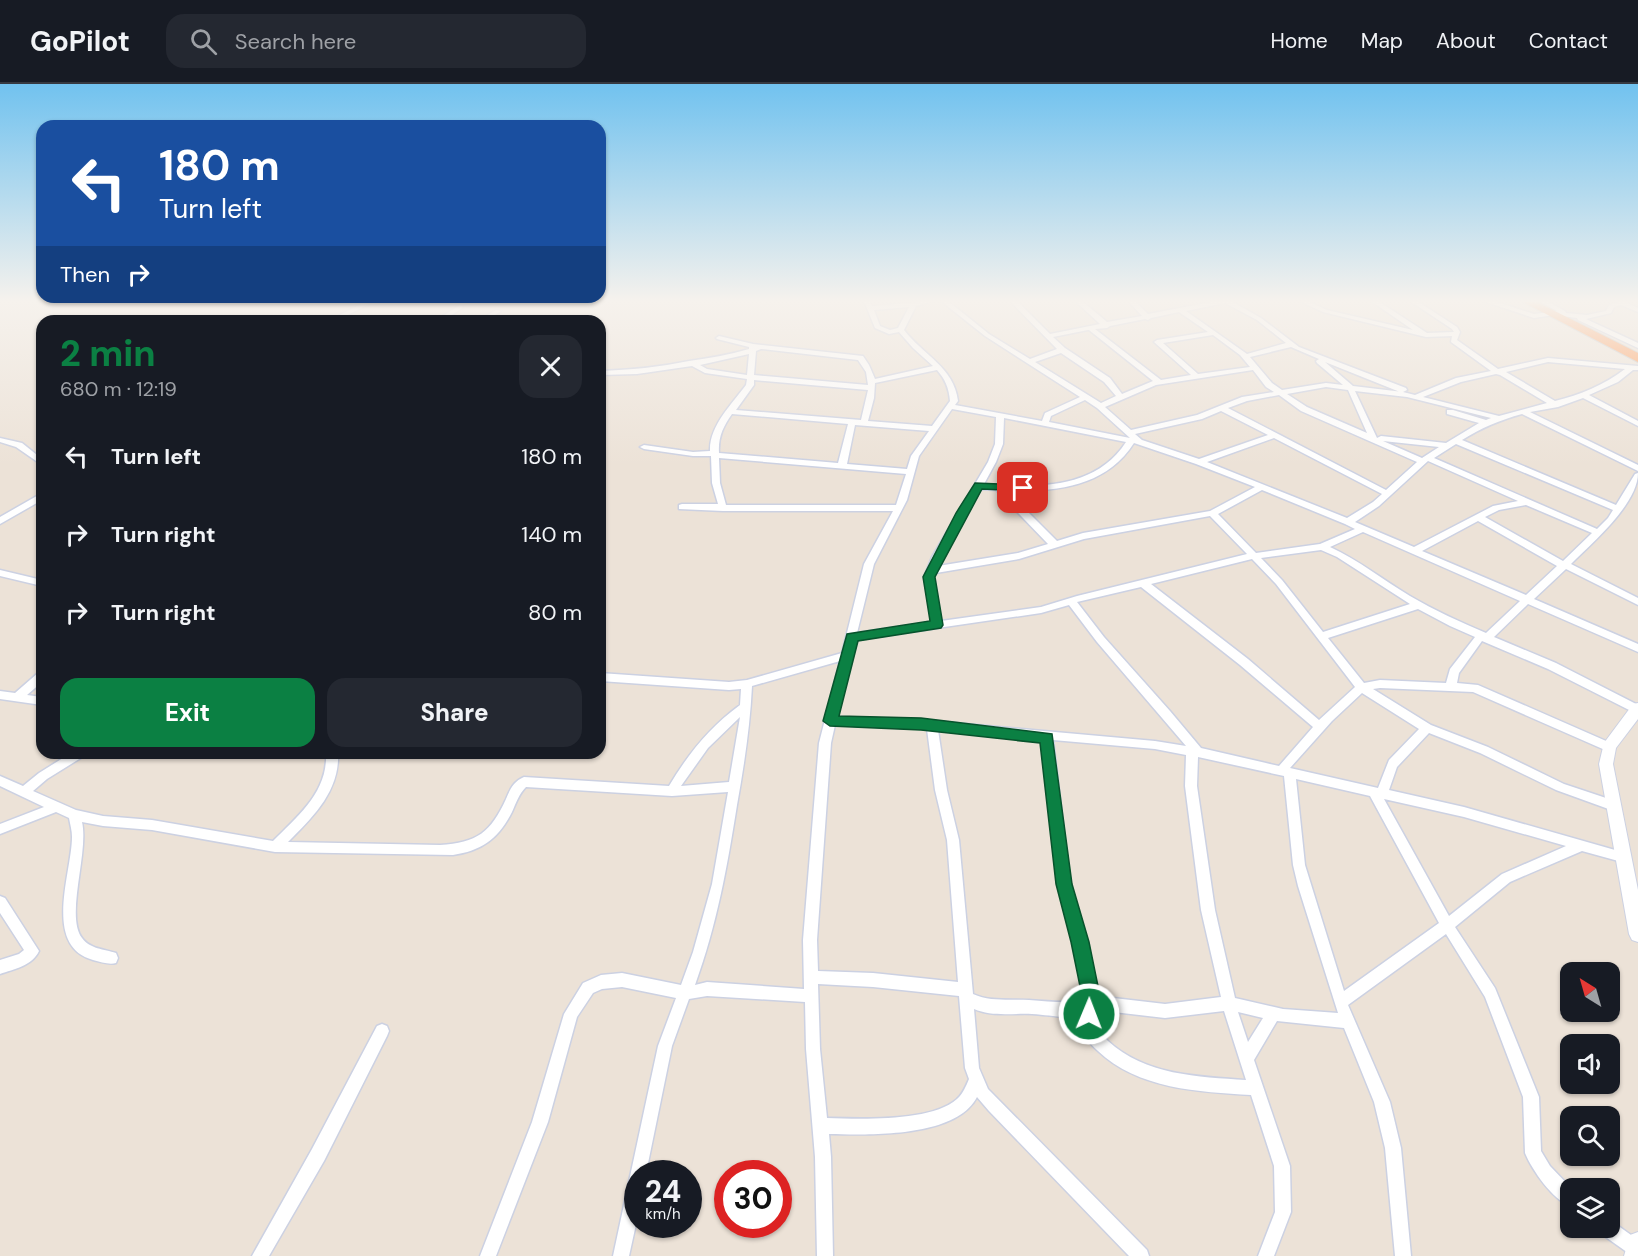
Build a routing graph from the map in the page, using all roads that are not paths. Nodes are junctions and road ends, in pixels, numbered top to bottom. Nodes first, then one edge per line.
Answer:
1 (723, 356) edge
2 (755, 356) edge
3 (853, 356) edge
4 (927, 356) edge
5 (1019, 356) edge
6 (1046, 356) edge
7 (1071, 356) edge
8 (1126, 356) edge
9 (1173, 356) edge
10 (1246, 356) edge
11 (1315, 356) joint
12 (1472, 356) edge
13 (1621, 356) edge
14 (1029, 362) junction
15 (691, 363) junction
16 (1636, 365) edge
17 (939, 367) junction
18 (1255, 368) junction
19 (606, 373) edge
20 (1500, 373) junction
21 (1195, 375) junction
22 (752, 377) junction
23 (1160, 382) junction
24 (872, 385) junction
25 (1350, 387) junction
26 (1279, 392) junction
27 (1584, 396) junction
28 (1086, 397) junction
29 (1121, 397) junction
30 (1422, 398) junction
31 (1555, 405) junction
32 (951, 406) junction
33 (1100, 406) junction
34 (1223, 409) junction
35 (733, 412) junction
36 (1525, 413) junction
37 (1000, 416) junction
38 (1499, 418) junction
39 (852, 422) junction
40 (864, 423) junction
41 (1044, 423) junction
42 (1487, 423) junction
43 (1638, 424) edge
44 (935, 429) junction
45 (1273, 436) junction
46 (1134, 438) junction
47 (1373, 438) junction
48 (0, 440) edge
49 (1456, 441) junction
50 (1447, 446) junction
51 (644, 447) dead end
52 (714, 454) junction
53 (36, 458) edge
54 (1425, 460) junction
55 (1199, 462) junction
56 (842, 466) junction
57 (1638, 468) edge
58 (910, 472) junction
59 (1638, 476) edge
60 (979, 486) junction
61 (999, 488) junction
62 (1260, 488) junction
63 (1388, 494) junction
64 (36, 500) edge
65 (1527, 502) junction
66 (682, 507) dead end
67 (723, 508) junction
68 (898, 508) junction
69 (1619, 509) junction
70 (1212, 513) junction
71 (1478, 517) junction
72 (0, 521) edge
73 (1348, 522) junction
74 (1362, 529) junction
75 (1597, 532) junction
76 (1055, 544) junction
77 (1322, 548) junction
78 (1413, 550) junction
79 (1253, 556) junction
80 (1563, 564) junction
81 (932, 570) junction
82 (0, 573) edge
83 (36, 582) edge
84 (1144, 584) junction
85 (1526, 600) junction
86 (1071, 601) junction
87 (1638, 602) edge
88 (1419, 605) junction
89 (937, 625) junction
90 (1322, 636) junction
91 (852, 637) junction
92 (1483, 638) junction
93 (1638, 648) edge
94 (847, 655) junction
95 (606, 678) edge
96 (36, 681) edge
97 (747, 684) junction
98 (1451, 686) junction
99 (1361, 687) junction
100 (0, 694) edge
101 (19, 696) junction
102 (36, 700) edge
103 (746, 707) junction
104 (1638, 708) edge
105 (830, 721) junction
106 (932, 725) junction
107 (1320, 728) junction
108 (1427, 728) junction
109 (1047, 738) junction
110 (1609, 747) junction
111 (1195, 752) junction
112 (70, 759) edge
113 (332, 759) edge
114 (1285, 772) junction
115 (0, 781) edge
116 (732, 787) junction
117 (672, 791) junction
118 (23, 793) junction
119 (1378, 793) junction
120 (1614, 806) junction
121 (56, 807) junction
122 (74, 815) junction
123 (0, 829) edge
124 (1580, 846) junction
125 (275, 847) junction
126 (1622, 856) junction
127 (0, 902) edge
128 (1447, 925) junction
129 (1638, 934) edge
130 (111, 958) dead end
131 (0, 967) edge
132 (812, 977) junction
133 (687, 993) junction
134 (965, 994) junction
135 (812, 996) junction
136 (1340, 1002) junction
137 (1229, 1003) junction
138 (1089, 1008) junction
139 (1273, 1014) junction
140 (1348, 1021) junction
141 (382, 1030) dead end
142 (1246, 1059) junction
143 (976, 1080) junction
144 (1255, 1088) junction
145 (820, 1126) junction
146 (641, 1160) edge
147 (1560, 1188) edge
148 (1620, 1237) edge
149 (625, 1238) edge
150 (1636, 1249) edge
151 (260, 1256) edge
152 (488, 1256) edge
153 (621, 1256) edge
154 (825, 1256) edge
155 (1141, 1256) edge
156 (1266, 1256) edge
157 (1403, 1256) edge

1 - 15 street
2 - 22 street
3 - 24 street
4 - 17 street
5 - 14 street
6 - 14 street
7 - 29 street
8 - 23 street
9 - 21 street
10 - 18 street
11 - 25 street
11 - 30 street
12 - 20 street
13 - 16 highway
14 - 28 street
15 - 19 street
15 - 22 street
16 - 20 street
16 - 27 street
17 - 24 street
17 - 32 street
18 - 21 street
18 - 26 street
20 - 30 street
20 - 31 street
21 - 23 street
22 - 24 street
22 - 35 street
23 - 29 street
24 - 40 street
25 - 26 street
25 - 30 street
25 - 47 street
26 - 34 street
26 - 47 street
27 - 31 street
27 - 43 street
28 - 33 street
28 - 41 street
29 - 33 street
30 - 38 street
30 - 42 street
31 - 36 street
32 - 37 street
32 - 44 street
33 - 46 street
34 - 45 street
34 - 46 street
35 - 39 street
35 - 52 street
36 - 38 street
36 - 57 street
37 - 41 street
37 - 60 street
38 - 42 street
39 - 40 street
39 - 56 street
40 - 44 street
41 - 46 street
42 - 49 street
44 - 58 street
45 - 55 street
45 - 63 street
46 - 55 street
46 - 61 street
47 - 50 street
47 - 54 street
48 - 53 street
49 - 50 street
49 - 69 street
50 - 54 street
51 - 52 street
52 - 56 street
52 - 67 street
54 - 63 street
54 - 65 street
55 - 62 street
56 - 58 street
58 - 68 street
59 - 69 street
60 - 61 street
60 - 81 street
61 - 76 street
62 - 70 street
62 - 73 street
63 - 73 street
64 - 72 street
65 - 71 street
65 - 75 street
66 - 67 street
67 - 68 street
68 - 91 street
69 - 75 street
70 - 76 street
70 - 79 street
71 - 78 street
71 - 80 street
73 - 74 street
74 - 77 street
74 - 78 street
75 - 80 street
76 - 81 street
77 - 79 street
77 - 88 street
78 - 85 street
79 - 84 street
79 - 90 street
80 - 85 street
80 - 87 street
81 - 89 street
82 - 83 street
84 - 86 street
84 - 107 street
85 - 92 street
85 - 93 street
86 - 89 street
86 - 111 street
88 - 90 street
88 - 92 street
89 - 91 street
90 - 99 street
91 - 94 street
92 - 98 street
92 - 104 street
94 - 97 street
94 - 105 street
95 - 97 street
96 - 101 street
97 - 103 street
98 - 99 street
98 - 110 street
99 - 107 street
99 - 108 street
100 - 101 street
101 - 102 street
103 - 116 street
103 - 117 street
104 - 110 street
105 - 106 street
105 - 132 street
106 - 109 street
106 - 134 street
107 - 114 street
108 - 119 street
108 - 120 street
109 - 111 street
109 - 138 street
110 - 120 street
111 - 114 street
111 - 137 street
112 - 118 street
113 - 125 street
114 - 119 street
114 - 136 street
115 - 118 street
116 - 117 street
116 - 133 street
117 - 125 street
118 - 121 street
119 - 124 street
119 - 128 street
120 - 126 street
121 - 122 street
121 - 123 street
122 - 125 street
122 - 130 street
124 - 126 street
124 - 128 street
126 - 129 street
127 - 131 street
128 - 136 street
128 - 147 street
132 - 134 street
132 - 135 street
133 - 135 street
133 - 146 street
133 - 152 street
134 - 138 street
134 - 143 street
135 - 145 street
136 - 140 street
137 - 138 street
137 - 139 street
137 - 142 street
138 - 144 street
139 - 140 street
139 - 142 street
140 - 157 street
141 - 151 street
142 - 144 street
143 - 145 street
143 - 155 street
144 - 156 street
145 - 154 street
148 - 150 street
149 - 153 street

